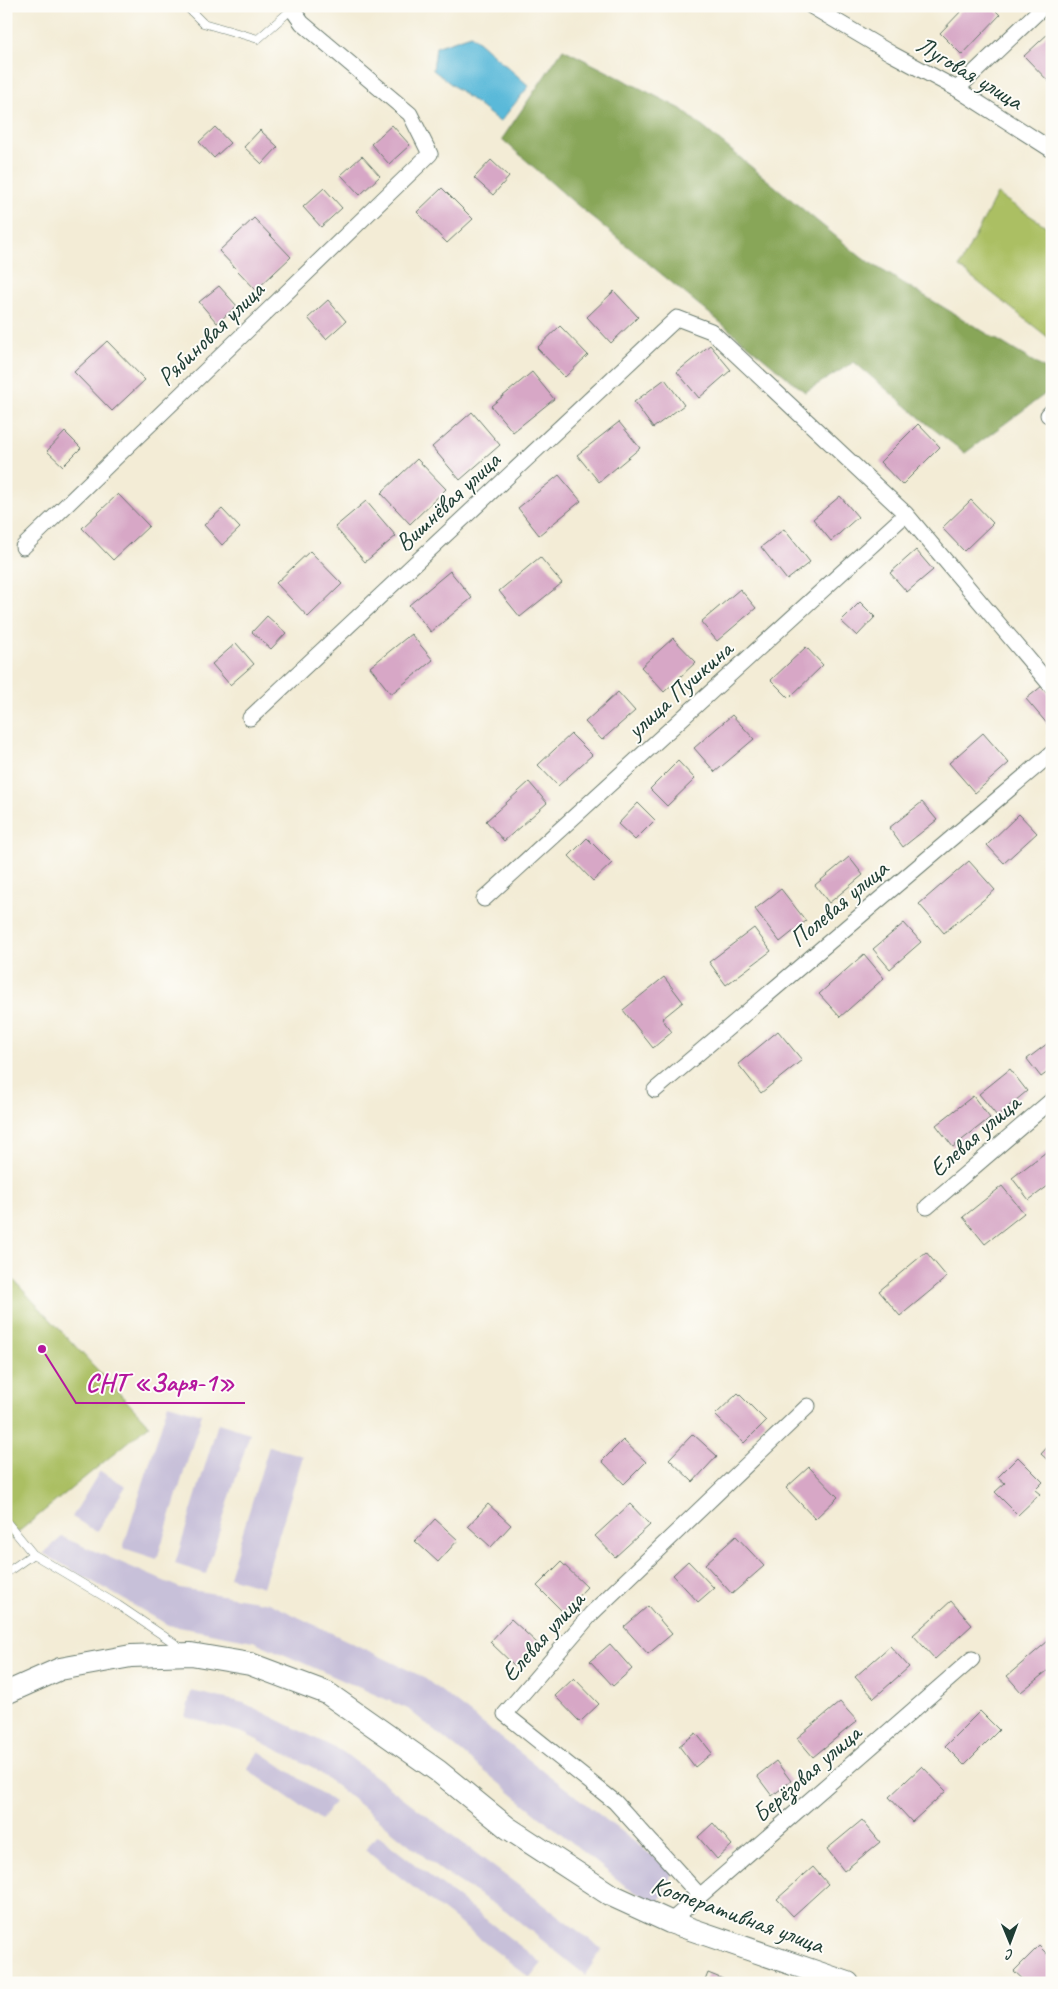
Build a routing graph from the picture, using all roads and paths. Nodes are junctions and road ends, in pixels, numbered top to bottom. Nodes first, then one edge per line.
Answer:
1 (186, 6) edge
2 (811, 6) edge
3 (1044, 6) edge
4 (293, 8) edge
5 (957, 89) junction
6 (1052, 150) edge
7 (906, 514) junction
8 (23, 546) dead end
9 (1052, 687) edge
10 (250, 718) dead end
11 (1052, 752) edge
12 (484, 899) dead end
13 (655, 1090) dead end
14 (1052, 1100) edge
15 (928, 1207) dead end
16 (808, 1406) dead end
17 (6, 1521) edge
18 (33, 1554) junction
19 (6, 1573) edge
20 (191, 1654) junction
21 (972, 1659) dead end
22 (6, 1693) edge
23 (700, 1896) junction
24 (670, 1922) junction
25 (848, 1983) edge

1 - 4 lane
2 - 5 street, Луговая улица
3 - 5 street
4 - 8 street, Рябиновая улица
5 - 6 street, Луговая улица
7 - 9 street
7 - 10 street, Вишнёвая улица
7 - 12 street, улица Пушкина
11 - 13 street, Полевая улица
14 - 15 street, Елевая улица
16 - 23 street, Елевая улица
17 - 18 lane
18 - 19 lane
18 - 20 lane
20 - 22 street, Кооперативная улица
20 - 24 street, Кооперативная улица
21 - 23 street, Берёзовая улица
23 - 24 street, Берёзовая улица
24 - 25 street, Кооперативная улица

